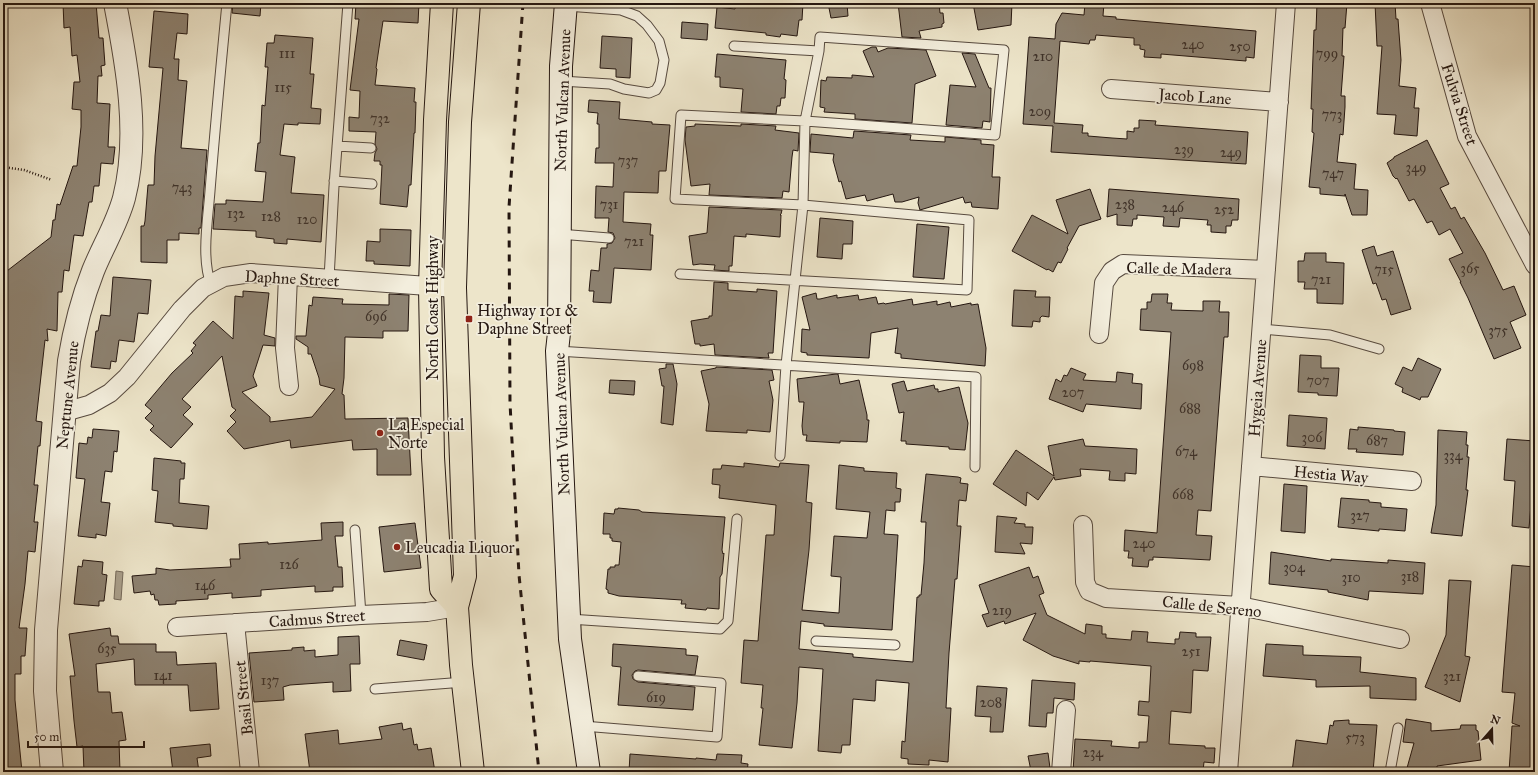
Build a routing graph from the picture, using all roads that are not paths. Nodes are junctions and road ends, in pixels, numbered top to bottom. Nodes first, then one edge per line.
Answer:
1 (115, 3) edge
2 (227, 3) edge
3 (348, 3) edge
4 (442, 3) edge
5 (469, 3) edge
6 (1286, 3) edge
7 (1430, 3) edge
8 (566, 5) edge
9 (622, 7) edge
10 (734, 46) dead end
11 (819, 51) junction
12 (561, 81) junction
13 (1111, 89) dead end
14 (1279, 102) junction
15 (805, 121) junction
16 (337, 146) junction
17 (371, 148) dead end
18 (334, 181) junction
19 (372, 184) dead end
20 (803, 205) junction
21 (559, 234) junction
22 (609, 238) dead end
23 (1535, 265) edge
24 (1266, 270) junction
25 (680, 274) dead end
26 (288, 276) junction
27 (329, 279) junction
28 (795, 280) junction
29 (211, 284) junction
30 (430, 287) junction
31 (455, 288) junction
32 (1262, 328) junction
33 (1099, 334) dead end
34 (1378, 349) dead end
35 (557, 351) junction
36 (786, 365) junction
37 (289, 386) dead end
38 (64, 412) junction
39 (780, 456) dead end
40 (1251, 466) junction
41 (975, 467) dead end
42 (1412, 481) dead end
43 (737, 519) dead end
44 (1083, 525) dead end
45 (355, 530) dead end
46 (1240, 606) junction
47 (457, 607) junction
48 (361, 615) junction
49 (570, 619) junction
50 (235, 623) junction
51 (177, 627) dead end
52 (1400, 639) dead end
53 (816, 641) dead end
54 (895, 645) dead end
55 (638, 676) dead end
56 (464, 682) junction
57 (375, 689) dead end
58 (1066, 710) dead end
59 (583, 726) junction
60 (1398, 728) dead end
61 (52, 772) edge
62 (250, 772) edge
63 (473, 772) edge
64 (589, 772) edge
65 (1061, 772) edge
66 (1228, 772) edge
67 (1390, 772) edge

1 - 38 street, Neptune Avenue
2 - 29 lane
3 - 16 lane
4 - 30 main road, North Coast Highway
5 - 31 main road, North Coast Highway
6 - 14 street, Hygeia Avenue
7 - 23 street, Fulvia Street
8 - 9 lane
8 - 12 street, North Vulcan Avenue
9 - 12 lane
10 - 11 lane
11 - 15 lane
11 - 15 lane
12 - 21 street, North Vulcan Avenue
13 - 14 street, Jacob Lane
14 - 24 street, Hygeia Avenue
15 - 20 lane
15 - 20 lane
16 - 17 lane
16 - 18 lane
18 - 19 lane
18 - 27 lane
20 - 28 lane
20 - 28 lane
21 - 22 lane
21 - 35 street, North Vulcan Avenue
24 - 32 street, Hygeia Avenue
24 - 33 street, Calle de Madera
25 - 28 lane
26 - 27 street, Daphne Street
26 - 29 street, Daphne Street
26 - 37 street
27 - 30 street, Daphne Street
28 - 36 lane
29 - 38 street, Daphne Street
30 - 31 street, Daphne Street
30 - 47 main road, North Coast Highway
31 - 47 main road, North Coast Highway
32 - 34 lane
32 - 40 street, Hygeia Avenue
35 - 36 lane
35 - 49 street, North Vulcan Avenue
36 - 39 lane
36 - 41 lane
38 - 61 street, Neptune Avenue
40 - 42 street, Hestia Way
40 - 46 street, Hygeia Avenue
43 - 49 lane
44 - 46 street, Calle de Sereno
45 - 48 lane
46 - 52 street, Calle de Sereno
46 - 66 street, Hygeia Avenue
47 - 48 street, Cadmus Street
47 - 56 main road, North Coast Highway
48 - 50 street, Cadmus Street
49 - 59 street, North Vulcan Avenue
50 - 51 street, Cadmus Street
50 - 62 street, Basil Street
53 - 54 lane
55 - 59 lane
56 - 57 lane
56 - 63 main road, North Coast Highway
58 - 65 street
59 - 64 street, North Vulcan Avenue
60 - 67 lane

